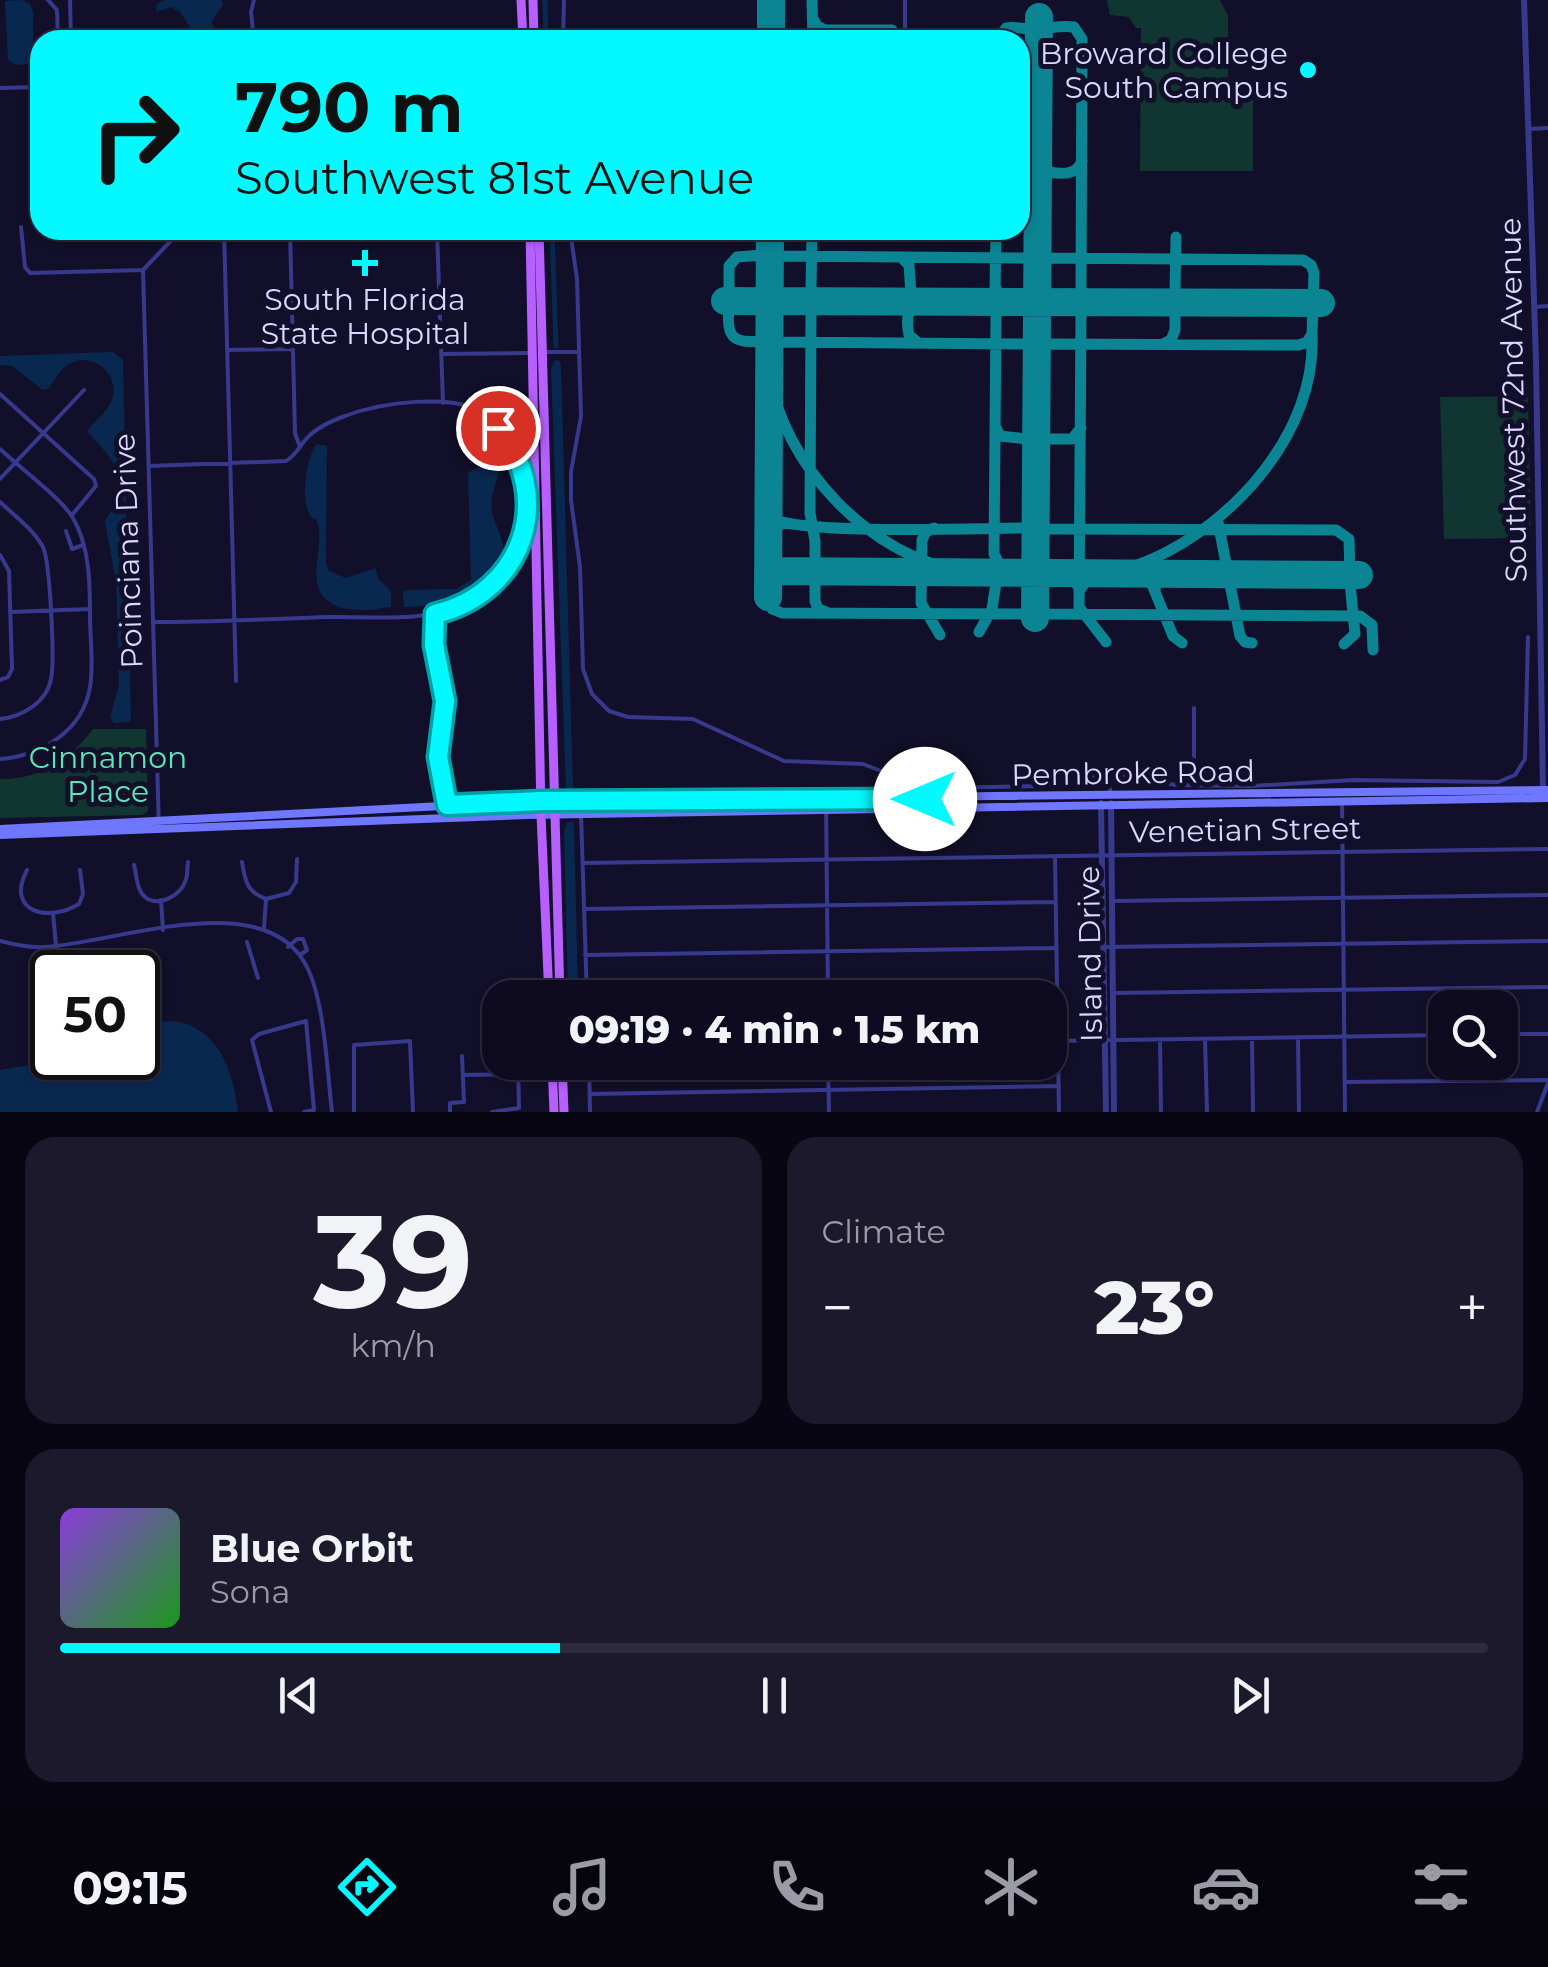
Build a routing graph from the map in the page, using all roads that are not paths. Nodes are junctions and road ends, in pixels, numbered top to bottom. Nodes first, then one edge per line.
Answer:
1 (48, 0) edge
2 (70, 0) edge
3 (254, 0) edge
4 (521, 0) edge
5 (533, 0) edge
6 (564, 0) edge
7 (905, 0) edge
8 (1524, 0) edge
9 (58, 30) edge
10 (71, 30) edge
11 (253, 30) edge
12 (522, 30) edge
13 (534, 30) edge
14 (564, 30) edge
15 (905, 30) edge
16 (30, 87) edge
17 (0, 88) edge
18 (1528, 128) junction
19 (1548, 128) edge
20 (21, 227) dead end
21 (172, 240) edge
22 (224, 240) edge
23 (290, 240) edge
24 (437, 240) edge
25 (531, 240) edge
26 (539, 240) edge
27 (571, 240) edge
28 (143, 270) junction
29 (1548, 306) edge
30 (1534, 307) junction
31 (293, 348) junction
32 (227, 350) junction
33 (538, 352) junction
34 (579, 352) junction
35 (441, 354) junction
36 (1548, 359) edge
37 (1536, 360) junction
38 (84, 390) dead end
39 (0, 394) edge
40 (443, 404) junction
41 (1548, 407) edge
42 (1537, 408) junction
43 (295, 424) junction
44 (44, 434) junction
45 (309, 436) junction
46 (300, 447) junction
47 (0, 449) edge
48 (14, 463) junction
49 (231, 463) junction
50 (148, 466) junction
51 (0, 480) edge
52 (0, 502) edge
53 (1538, 504) junction
54 (1548, 504) edge
55 (72, 515) junction
56 (66, 532) dead end
57 (83, 545) junction
58 (1544, 554) edge
59 (0, 556) edge
60 (1544, 603) edge
61 (90, 609) junction
62 (49, 610) junction
63 (10, 612) junction
64 (435, 614) junction
65 (235, 620) junction
66 (153, 622) junction
67 (11, 638) junction
68 (1528, 638) dead end
69 (0, 639) edge
70 (1544, 651) edge
71 (1, 680) edge
72 (236, 680) dead end
73 (1545, 700) edge
74 (1194, 708) dead end
75 (0, 719) edge
76 (0, 759) edge
77 (1100, 776) junction
78 (1110, 776) junction
79 (1194, 785) junction
80 (1546, 794) edge
81 (1398, 796) junction
82 (1106, 800) junction
83 (541, 801) junction
84 (554, 801) junction
85 (1342, 802) junction
86 (447, 805) junction
87 (826, 805) junction
88 (554, 814) junction
89 (581, 814) junction
90 (541, 815) junction
91 (272, 816) junction
92 (159, 826) junction
93 (273, 826) junction
94 (0, 832) edge
95 (1548, 849) edge
96 (1342, 852) junction
97 (1106, 855) junction
98 (1055, 856) junction
99 (297, 859) dead end
100 (825, 859) junction
101 (188, 862) dead end
102 (242, 862) dead end
103 (583, 863) junction
104 (134, 864) dead end
105 (27, 870) dead end
106 (80, 870) dead end
107 (1548, 895) edge
108 (1343, 898) junction
109 (266, 899) junction
110 (162, 900) junction
111 (1111, 901) junction
112 (1056, 902) junction
113 (826, 906) junction
114 (584, 909) junction
115 (53, 913) junction
116 (163, 930) junction
117 (264, 930) junction
118 (0, 941) edge
119 (1548, 941) edge
120 (247, 942) dead end
121 (1343, 944) junction
122 (56, 946) junction
123 (288, 947) junction
124 (1108, 947) junction
125 (1056, 948) junction
126 (826, 951) junction
127 (300, 955) junction
128 (585, 955) junction
129 (258, 978) dead end
130 (551, 980) edge
131 (554, 980) edge
132 (586, 980) edge
133 (827, 980) edge
134 (1057, 980) edge
135 (1548, 987) edge
136 (1344, 990) junction
137 (1112, 993) junction
138 (1518, 1034) edge
139 (1548, 1034) edge
140 (1428, 1035) edge
141 (1344, 1036) junction
142 (1298, 1037) junction
143 (1252, 1038) junction
144 (1160, 1039) junction
145 (1206, 1039) junction
146 (1067, 1040) edge
147 (1109, 1040) junction
148 (462, 1056) dead end
149 (463, 1075) junction
150 (482, 1075) edge
151 (518, 1080) edge
152 (553, 1080) edge
153 (563, 1080) edge
154 (589, 1080) edge
155 (828, 1080) edge
156 (1059, 1080) edge
157 (1345, 1082) junction
158 (1548, 1082) edge
159 (1059, 1086) junction
160 (828, 1090) junction
161 (590, 1094) junction
162 (464, 1102) junction
163 (271, 1112) edge
164 (304, 1112) edge
165 (332, 1112) edge
166 (354, 1112) edge
167 (413, 1112) edge
168 (450, 1112) edge
169 (464, 1112) edge
170 (492, 1112) edge
171 (554, 1112) edge
172 (564, 1112) edge
173 (590, 1112) edge
174 (829, 1112) edge
175 (1059, 1112) edge
176 (1106, 1112) edge
177 (1114, 1112) edge
178 (1161, 1112) edge
179 (1207, 1112) edge
180 (1254, 1112) edge
181 (1299, 1112) edge
182 (1346, 1112) edge
183 (1537, 1112) edge

1 - 9 street
2 - 10 street
3 - 11 street
4 - 12 main road
5 - 13 main road
6 - 14 street
7 - 15 street
8 - 18 street, Southwest 72nd Avenue
16 - 17 street
18 - 19 street
18 - 30 street, Southwest 72nd Avenue
20 - 28 street
21 - 28 street
22 - 32 street
23 - 31 street
24 - 35 street
25 - 33 main road
26 - 33 main road
27 - 34 street
28 - 50 street, Poinciana Drive
29 - 30 street
30 - 37 street, Southwest 72nd Avenue
31 - 32 street
31 - 43 street
32 - 49 street
33 - 34 street
33 - 35 street
33 - 83 main road
33 - 84 main road
34 - 77 street
35 - 40 street
36 - 37 street
37 - 42 street, Southwest 72nd Avenue
38 - 44 street
39 - 44 street
40 - 45 street
40 - 64 street
41 - 42 street
42 - 53 street, Southwest 72nd Avenue
43 - 45 street
43 - 46 street
44 - 48 street
44 - 55 street
45 - 46 street
46 - 49 street
47 - 48 street
48 - 51 street
48 - 55 street
49 - 50 street
49 - 65 street
50 - 66 street, Poinciana Drive
52 - 62 street
53 - 54 street
53 - 58 street, Southwest 72nd Avenue
55 - 57 street
56 - 57 street
57 - 61 street
58 - 60 street, Southwest 72nd Avenue
59 - 63 street
60 - 70 street, Southwest 72nd Avenue
61 - 62 street
61 - 76 street
62 - 63 street
62 - 75 street
63 - 67 street
64 - 65 street
64 - 86 street
65 - 66 street
65 - 72 street
66 - 92 street, Poinciana Drive
67 - 69 street
67 - 71 street
68 - 79 street
70 - 73 street, Southwest 72nd Avenue
73 - 80 street, Southwest 72nd Avenue
74 - 79 street
77 - 78 street
77 - 82 street
78 - 79 street
78 - 82 street
80 - 81 main road, Pembroke Road
80 - 81 main road
81 - 82 main road, Pembroke Road
81 - 85 main road, Pembroke Road
82 - 85 main road, Pembroke Road
82 - 87 main road, Pembroke Road
82 - 97 street, Island Drive
83 - 84 main road, Pembroke Road
83 - 86 main road, Pembroke Road
83 - 90 main road
84 - 87 main road, Pembroke Road
84 - 88 main road
85 - 96 street
86 - 91 main road, Pembroke Road
87 - 89 main road, Pembroke Road
87 - 100 street
88 - 89 main road, Pembroke Road
88 - 90 main road, Pembroke Road
88 - 131 main road
89 - 103 street
90 - 93 main road, Pembroke Road
90 - 130 main road
91 - 92 main road, Pembroke Road
91 - 93 main road
92 - 93 main road, Pembroke Road
92 - 94 main road, Pembroke Road
95 - 96 street, Venetian Street
96 - 97 street, Venetian Street
96 - 108 street
97 - 98 street, Venetian Street
97 - 111 street, Island Drive
97 - 124 street, Island Drive
98 - 100 street, Venetian Street
98 - 112 street
99 - 109 street
100 - 103 street, Venetian Street
100 - 113 street
101 - 110 street
102 - 109 street
103 - 114 street
104 - 110 street
105 - 115 street
106 - 115 street
107 - 108 street
108 - 111 street
108 - 121 street
109 - 117 street
110 - 116 street
111 - 124 street, Island Drive
112 - 113 street
112 - 125 street
113 - 114 street
113 - 126 street
114 - 128 street
115 - 122 street
116 - 117 street
116 - 122 street
117 - 123 street
118 - 122 street
119 - 121 street
120 - 129 street
121 - 124 street
121 - 136 street
123 - 127 street
123 - 127 street
124 - 137 street, Island Drive
124 - 147 street, Island Drive
125 - 126 street
125 - 134 street
126 - 128 street
126 - 133 street
127 - 165 street
128 - 132 street
135 - 136 street
136 - 137 street
136 - 141 street
137 - 147 street, Island Drive
138 - 139 street
140 - 141 street
141 - 142 street
141 - 157 street
142 - 143 street
142 - 181 street
143 - 145 street
143 - 180 street
144 - 145 street
144 - 147 street
144 - 178 street
145 - 179 street
146 - 147 street
147 - 176 street, Island Drive
147 - 177 street, Island Drive
148 - 149 street
149 - 150 street
149 - 162 street
151 - 170 street
152 - 171 main road
153 - 172 main road
154 - 161 street
155 - 160 street
156 - 159 street
157 - 158 street
157 - 182 street
158 - 183 street
159 - 160 street
159 - 175 street
160 - 161 street
160 - 174 street
161 - 173 street
162 - 168 street
162 - 169 street
163 - 164 street
166 - 167 street

